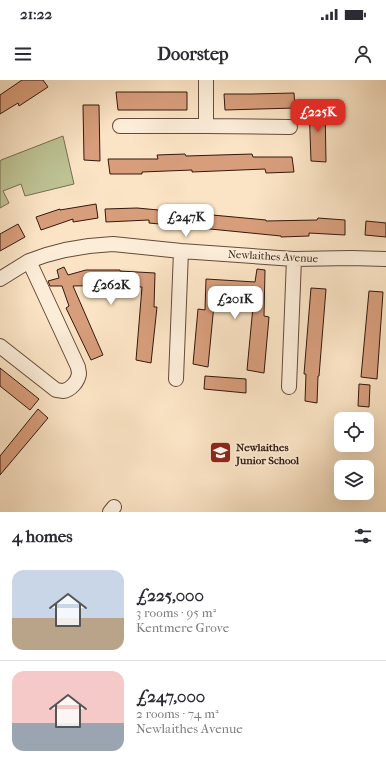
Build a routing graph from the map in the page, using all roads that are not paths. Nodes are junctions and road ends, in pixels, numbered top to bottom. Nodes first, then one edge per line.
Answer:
1 (206, 80) edge
2 (120, 126) dead end
3 (206, 126) junction
4 (290, 127) dead end
5 (180, 251) junction
6 (294, 258) junction
7 (386, 260) edge
8 (29, 262) junction
9 (0, 279) edge
10 (0, 346) edge
11 (176, 378) dead end
12 (289, 387) dead end

1 - 3 street
2 - 3 street
3 - 4 street
5 - 6 street, Newlaithes Avenue
5 - 8 street, Newlaithes Avenue
5 - 11 street
6 - 7 street, Newlaithes Avenue
6 - 12 street
8 - 9 street, Newlaithes Avenue
8 - 10 street

